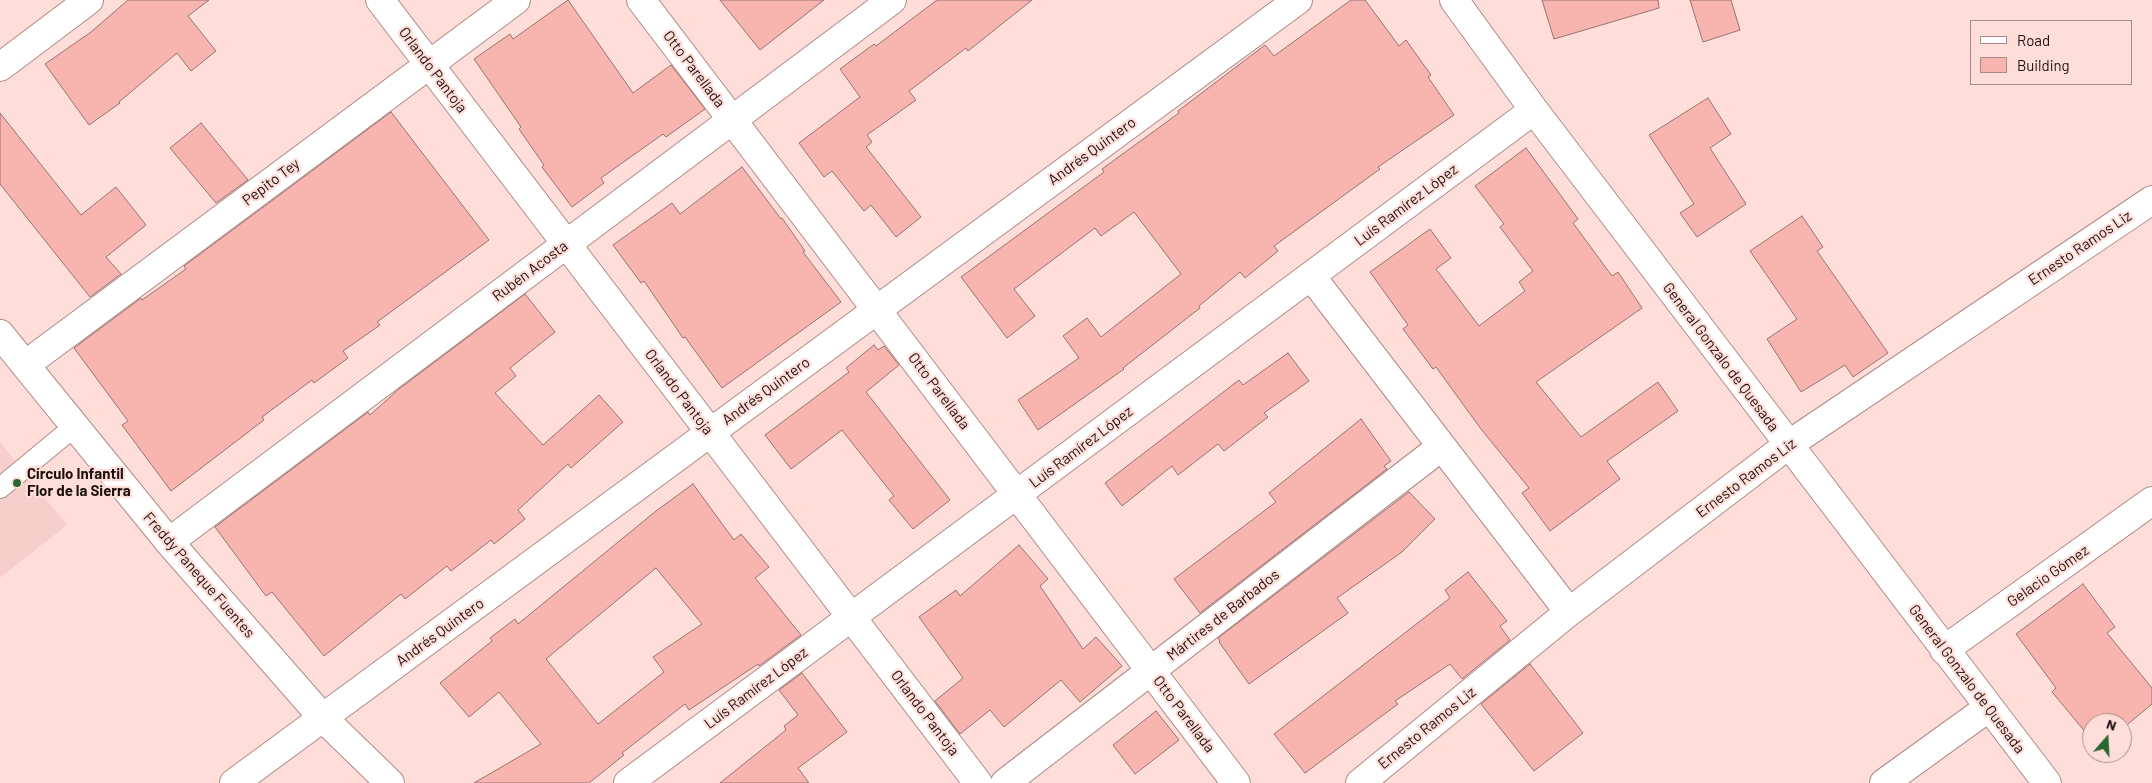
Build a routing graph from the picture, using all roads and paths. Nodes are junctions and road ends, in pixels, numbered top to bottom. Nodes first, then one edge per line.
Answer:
1 (89, 0) edge
2 (380, 0) edge
3 (516, 0) edge
4 (641, 0) edge
5 (892, 0) edge
6 (1298, 0) edge
7 (1454, 0) edge
8 (429, 65) junction
9 (0, 67) edge
10 (1534, 110) junction
11 (732, 120) junction
12 (2152, 200) edge
13 (566, 244) junction
14 (1311, 276) junction
15 (877, 310) junction
16 (0, 334) edge
17 (25, 365) junction
18 (74, 426) junction
19 (710, 433) junction
20 (1788, 445) junction
21 (1441, 447) junction
22 (0, 488) edge
23 (1017, 494) junction
24 (2152, 502) edge
25 (169, 542) junction
26 (1569, 612) junction
27 (851, 617) junction
28 (1944, 650) junction
29 (1151, 671) junction
30 (1988, 708) junction
31 (323, 718) junction
32 (234, 783) edge
33 (390, 783) edge
34 (628, 783) edge
35 (978, 783) edge
36 (1005, 783) edge
37 (1236, 783) edge
38 (1360, 783) edge
39 (1884, 783) edge
40 (2047, 783) edge

1 - 9 street
2 - 8 street, Orlando Pantoja
3 - 8 street, Pepito Tey
4 - 11 street, Otto Parellada
5 - 11 street, Rubén Acosta
6 - 15 street, Andrés Quintero
7 - 10 street, General Gonzalo de Quesada
8 - 13 street, Orlando Pantoja
8 - 17 street, Pepito Tey
10 - 14 street, Luís Ramírez López
10 - 20 street, General Gonzalo de Quesada
11 - 13 street, Rubén Acosta
11 - 15 street, Otto Parellada
12 - 20 street, Ernesto Ramos Liz
13 - 19 street, Orlando Pantoja
13 - 25 street, Rubén Acosta
14 - 21 street
14 - 23 street, Luís Ramírez López
15 - 19 street, Andrés Quintero
15 - 23 street, Otto Parellada
16 - 17 street, Freddy Paneque Fuentes
17 - 18 street, Freddy Paneque Fuentes
18 - 22 lane
18 - 25 street, Freddy Paneque Fuentes
19 - 27 street, Orlando Pantoja
19 - 31 street, Andrés Quintero
20 - 26 street, Ernesto Ramos Liz
20 - 28 street, General Gonzalo de Quesada
21 - 26 street
21 - 29 street, Mártires de Barbados
23 - 27 street, Luís Ramírez López
23 - 29 street, Otto Parellada
24 - 28 street, Gelacio Gómez
25 - 31 street, Freddy Paneque Fuentes
26 - 38 street, Ernesto Ramos Liz
27 - 34 street, Luís Ramírez López
27 - 35 street, Orlando Pantoja
28 - 30 street, General Gonzalo de Quesada
29 - 36 street, Mártires de Barbados
29 - 37 street, Otto Parellada
30 - 39 street
30 - 40 street, General Gonzalo de Quesada
31 - 32 street, Andrés Quintero
31 - 33 street, Freddy Paneque Fuentes

